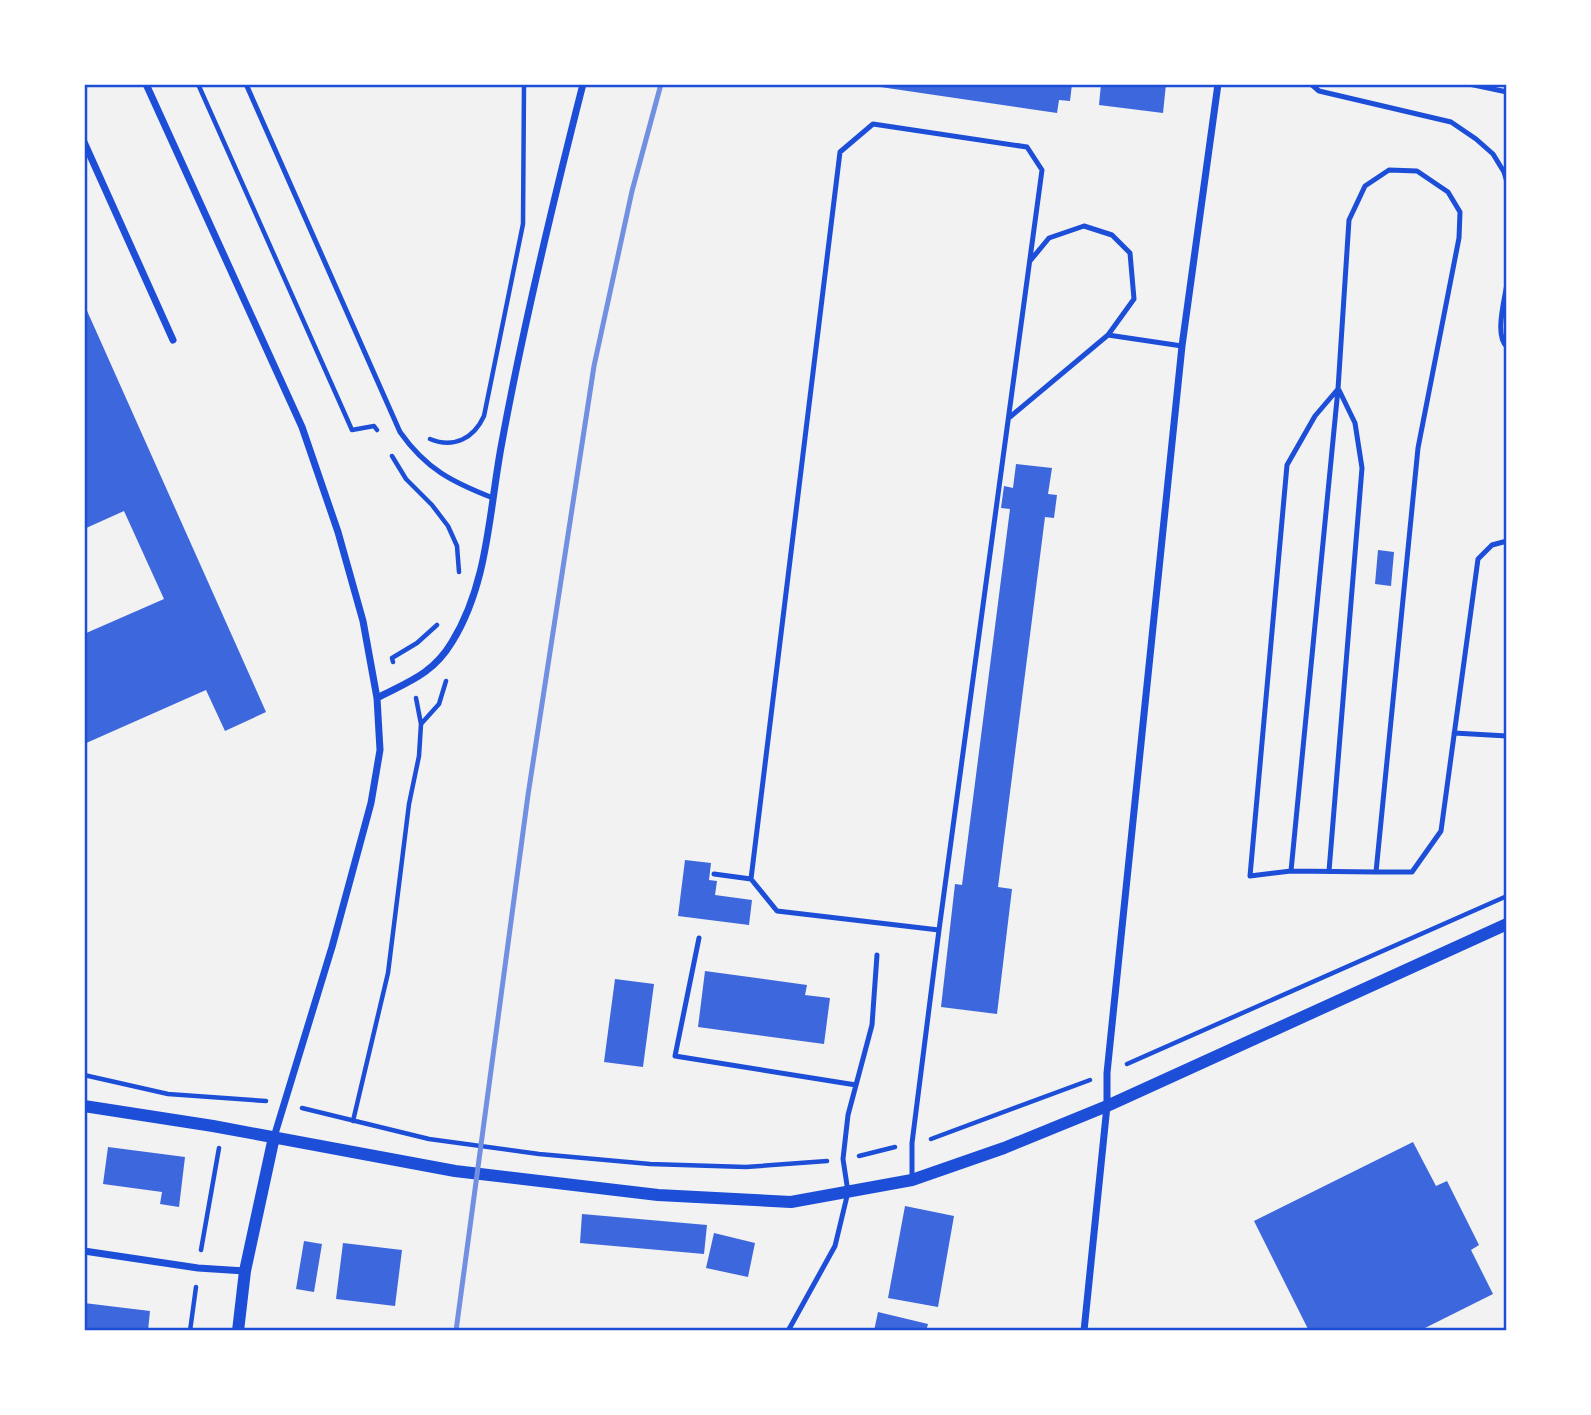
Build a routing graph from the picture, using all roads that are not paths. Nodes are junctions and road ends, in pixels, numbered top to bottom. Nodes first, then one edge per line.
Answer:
1 (146, 84) edge
2 (246, 84) edge
3 (583, 84) edge
4 (1217, 84) edge
5 (1311, 84) edge
6 (1469, 84) edge
7 (1507, 92) edge
8 (84, 142) edge
9 (1507, 182) edge
10 (1030, 261) junction
11 (1507, 283) edge
12 (1108, 335) junction
13 (173, 340) dead end
14 (1182, 345) junction
15 (1507, 347) edge
16 (1338, 388) junction
17 (1009, 418) junction
18 (493, 498) junction
19 (1507, 541) edge
20 (377, 698) junction
21 (1454, 733) junction
22 (1507, 736) edge
23 (1290, 871) junction
24 (1329, 871) junction
25 (1376, 872) junction
26 (715, 874) dead end
27 (751, 879) junction
28 (1507, 923) edge
29 (939, 930) junction
30 (699, 938) dead end
31 (877, 955) dead end
32 (856, 1085) junction
33 (84, 1106) edge
34 (1107, 1106) junction
35 (274, 1137) junction
36 (912, 1180) junction
37 (848, 1192) junction
38 (84, 1251) edge
39 (245, 1271) junction
40 (238, 1331) edge
41 (788, 1331) edge
42 (1084, 1331) edge

1 - 20 street
2 - 18 lane
3 - 18 street
4 - 14 street
5 - 9 lane
6 - 7 lane
8 - 13 street
10 - 12 lane
10 - 17 lane
10 - 27 lane
11 - 15 lane
12 - 14 lane
12 - 17 lane
14 - 34 street
16 - 23 lane
16 - 23 lane
16 - 24 lane
16 - 25 lane
17 - 29 lane
18 - 20 street
19 - 21 lane
20 - 35 street
21 - 22 lane
21 - 25 lane
23 - 24 lane
24 - 25 lane
26 - 27 lane
27 - 29 lane
28 - 34 street
29 - 36 lane
30 - 32 lane
31 - 32 lane
32 - 37 lane
33 - 35 street
34 - 36 street
34 - 42 street
35 - 37 street
35 - 39 street
36 - 37 street
37 - 41 lane
38 - 39 street
39 - 40 street

